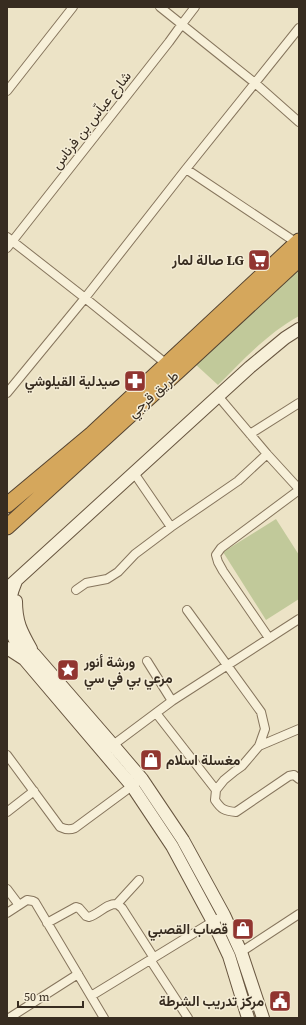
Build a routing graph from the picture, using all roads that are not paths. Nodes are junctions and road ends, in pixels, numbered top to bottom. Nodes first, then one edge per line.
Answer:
1 (72, 7) edge
2 (160, 7) edge
3 (195, 7) edge
4 (182, 24) junction
5 (299, 28) edge
6 (255, 82) junction
7 (7, 91) edge
8 (299, 122) edge
9 (186, 169) junction
10 (9, 242) edge
11 (298, 242) edge
12 (299, 259) edge
13 (85, 298) junction
14 (299, 329) edge
15 (172, 369) junction
16 (7, 393) edge
17 (218, 396) junction
18 (299, 403) edge
19 (250, 434) junction
20 (267, 454) junction
21 (134, 473) junction
22 (299, 490) edge
23 (7, 505) edge
24 (7, 527) edge
25 (171, 527) junction
26 (15, 582) edge
27 (76, 590) dead end
28 (187, 610) dead end
29 (299, 619) edge
30 (269, 638) junction
31 (9, 641) edge
32 (29, 657) junction
33 (147, 661) dead end
34 (227, 665) junction
35 (172, 701) junction
36 (156, 713) junction
37 (299, 729) edge
38 (113, 745) junction
39 (260, 746) junction
40 (103, 752) junction
41 (7, 755) edge
42 (299, 779) edge
43 (137, 782) junction
44 (216, 790) junction
45 (34, 791) junction
46 (7, 812) edge
47 (139, 880) dead end
48 (7, 889) edge
49 (117, 904) junction
50 (19, 905) junction
51 (7, 913) edge
52 (299, 914) edge
53 (224, 915) junction
54 (213, 922) junction
55 (47, 923) junction
56 (241, 952) junction
57 (152, 960) junction
58 (78, 974) junction
59 (91, 996) junction
60 (9, 1018) edge
61 (104, 1018) edge
62 (188, 1018) edge
63 (248, 1018) edge
64 (263, 1018) edge

1 - 7 street
2 - 4 street
3 - 4 street, شارع عباّس بن فرناس
4 - 6 street
4 - 10 street, شارع عباّس بن فرناس
5 - 6 street
6 - 8 street
6 - 9 street
9 - 11 street
9 - 13 street
10 - 13 street
11 - 15 highway, طريق قرجي
12 - 15 highway, طريق قرجي
13 - 15 street
13 - 16 street
14 - 17 street
15 - 23 highway, طريق قرجي
15 - 24 highway, طريق قرجي
17 - 19 street
17 - 21 street
18 - 19 street
19 - 20 street
20 - 22 street
20 - 25 street
21 - 25 street
21 - 26 street
22 - 30 street
25 - 27 street
26 - 31 street
26 - 32 street
28 - 34 street
29 - 30 street
30 - 34 street
31 - 32 street
32 - 38 street
32 - 40 street
33 - 35 street
34 - 35 street
34 - 39 street
35 - 36 street
36 - 38 street
36 - 44 street
37 - 39 street
38 - 40 street
38 - 43 street
39 - 44 street
40 - 43 street
41 - 45 street
42 - 44 street
43 - 45 street
43 - 53 street
43 - 54 street
45 - 46 street
47 - 49 street
48 - 50 street
49 - 55 street
49 - 57 street
50 - 51 street
50 - 55 street
52 - 56 street
53 - 54 street
53 - 56 street
54 - 57 street
54 - 63 street
55 - 58 street
56 - 64 street
57 - 59 street
57 - 62 street
58 - 59 street
58 - 60 street
59 - 61 street

